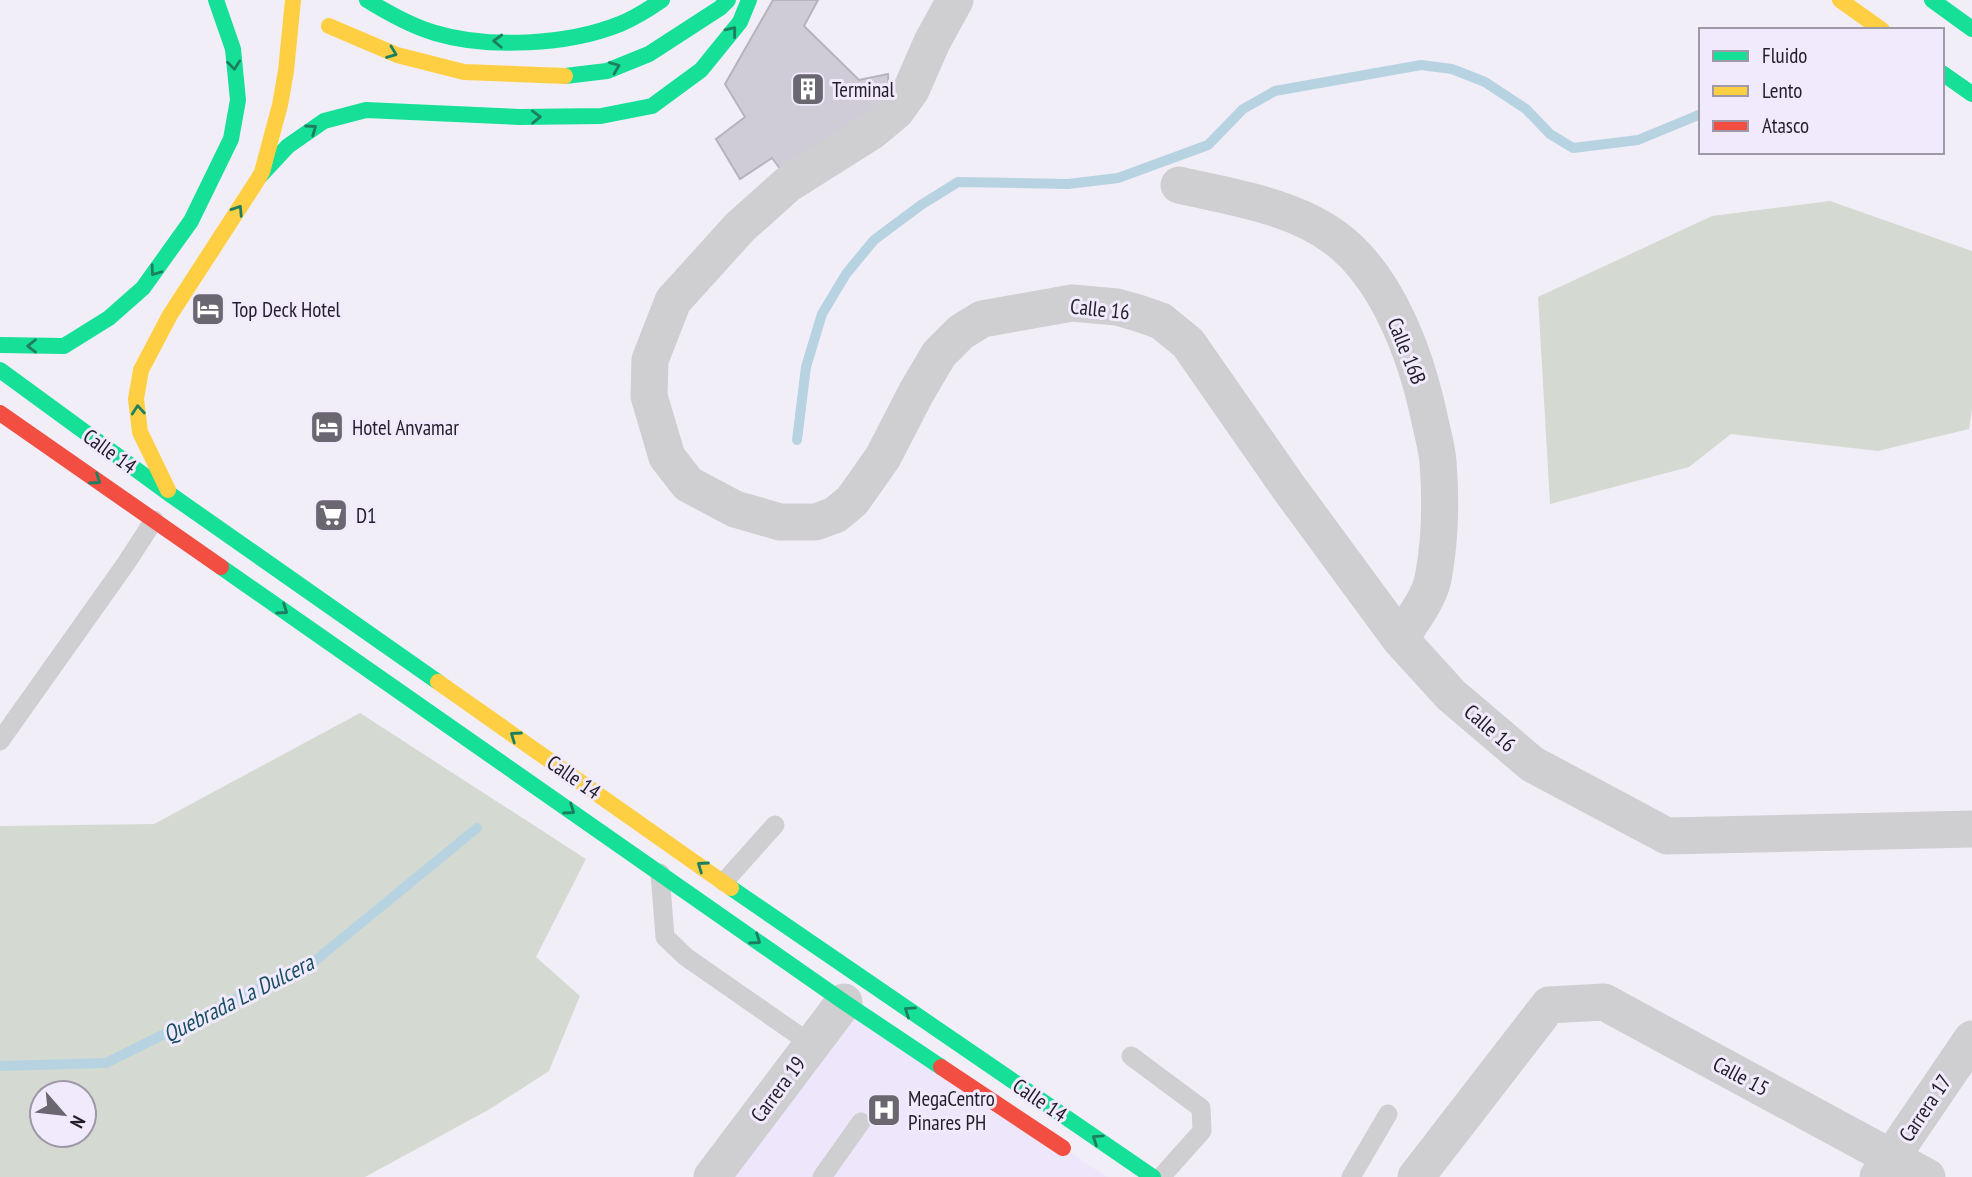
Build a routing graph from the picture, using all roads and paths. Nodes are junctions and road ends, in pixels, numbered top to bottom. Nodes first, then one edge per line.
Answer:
1 (216, 0) edge
2 (293, 0) edge
3 (367, 0) edge
4 (626, 0) edge
5 (662, 0) edge
6 (728, 0) edge
7 (749, 0) edge
8 (955, 0) edge
9 (1840, 0) edge
10 (1931, 0) edge
11 (329, 26) dead end
12 (1879, 28) edge
13 (1972, 29) edge
14 (590, 32) junction
15 (1944, 74) edge
16 (1972, 94) edge
17 (261, 174) junction
18 (1178, 185) dead end
19 (0, 345) edge
20 (64, 346) junction
21 (56, 363) dead end
22 (0, 370) edge
23 (51, 384) dead end
24 (50, 407) junction
25 (0, 413) edge
26 (58, 453) junction
27 (171, 495) junction
28 (154, 520) junction
29 (1400, 639) junction
30 (0, 741) edge
31 (775, 825) dead end
32 (1972, 830) edge
33 (659, 872) junction
34 (724, 882) junction
35 (844, 1002) junction
36 (1972, 1039) edge
37 (811, 1044) junction
38 (1131, 1056) dead end
39 (1388, 1114) dead end
40 (861, 1122) dead end
41 (1072, 1154) dead end
42 (1885, 1167) edge
43 (712, 1177) edge
44 (822, 1177) edge
45 (1153, 1177) edge
46 (1161, 1177) edge
47 (1351, 1177) edge
48 (1416, 1177) edge
49 (1927, 1177) edge

1 -> 20 main road
2 - 17 main road
14 -> 3 main road
4 - 14 lane
5 - 14 main road
11 -> 6 main road
17 -> 7 main road
8 - 29 street, Calle 16
9 - 12 main road
10 - 13 main road
15 - 16 main road
27 -> 17 main road
18 - 29 street, Calle 16B
20 -> 19 main road
20 - 21 main road
22 - 24 main road, Calle 14
23 - 24 main road
24 - 26 main road
24 - 27 main road, Calle 14
25 - 26 main road, Calle 14
26 -> 28 main road, Calle 14
34 -> 27 main road, Calle 14
28 - 30 lane
28 -> 33 main road, Calle 14
29 - 32 street, Calle 16
31 - 34 lane
33 -> 35 main road, Calle 14
33 - 37 lane
45 -> 34 main road, Calle 14
35 - 37 street, Carrera 19
35 - 41 main road, Calle 14
36 - 42 street, Carrera 17
37 - 43 street, Carrera 19
38 - 46 lane
39 - 47 lane
40 - 44 lane
42 - 48 street, Calle 15
42 - 49 street, Calle 15

